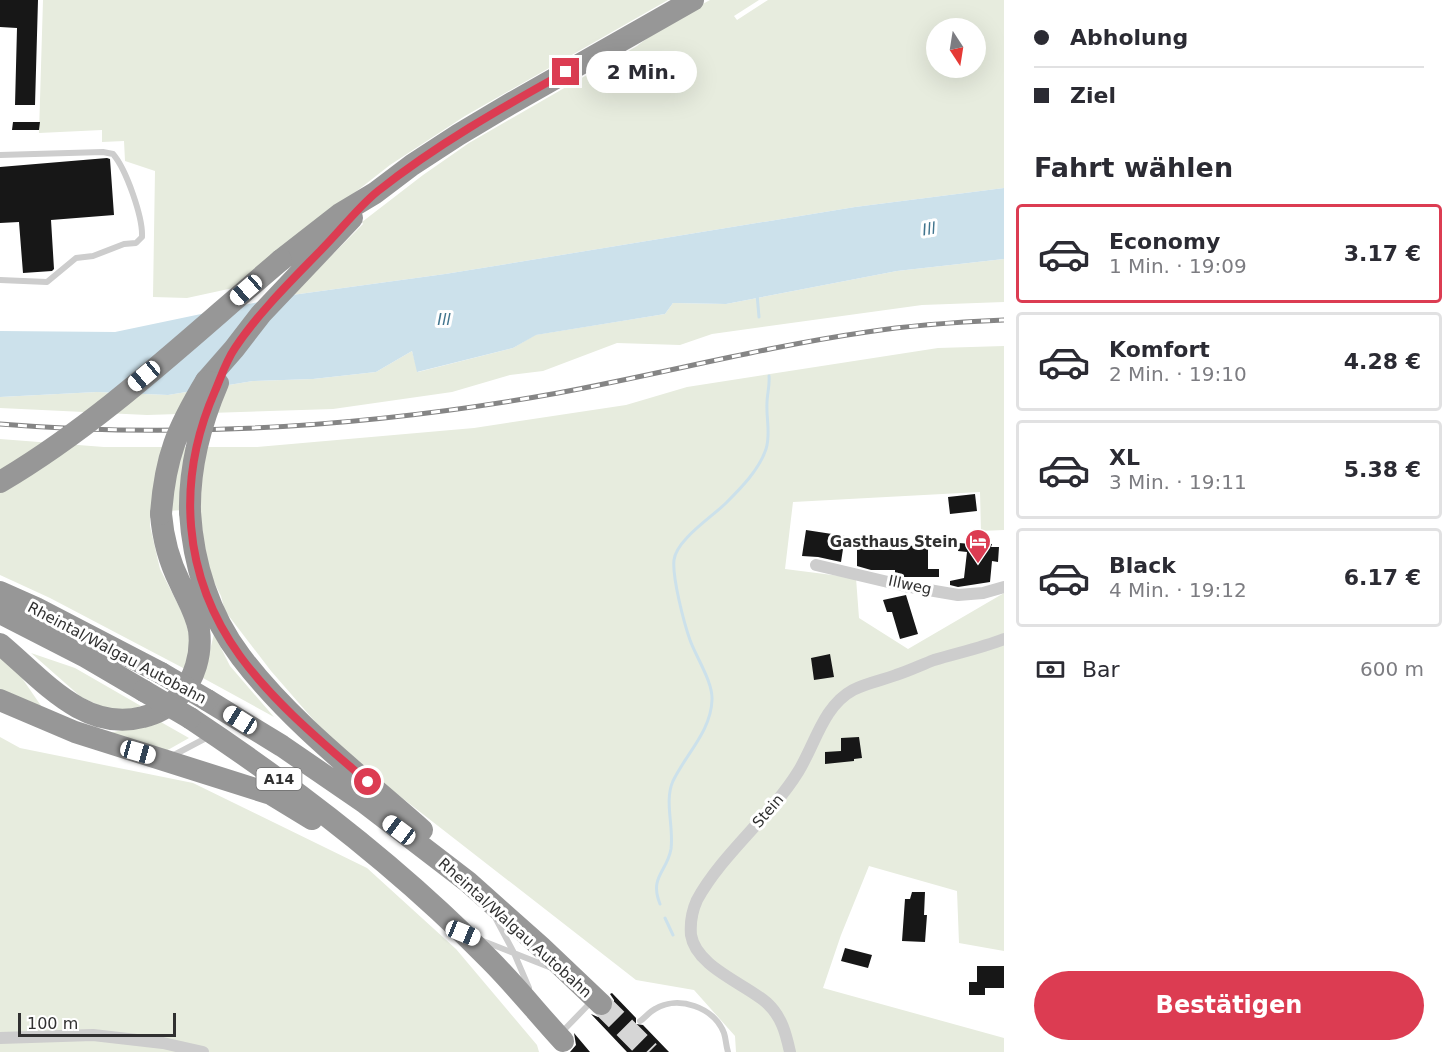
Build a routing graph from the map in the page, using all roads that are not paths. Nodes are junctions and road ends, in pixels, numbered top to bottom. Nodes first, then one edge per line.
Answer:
1 (693, 0) edge
2 (0, 155) edge
3 (375, 193) junction
4 (0, 280) edge
5 (234, 349) junction
6 (0, 482) edge
7 (816, 565) dead end
8 (1004, 588) edge
9 (0, 592) edge
10 (0, 614) edge
11 (1004, 639) edge
12 (0, 644) edge
13 (0, 700) edge
14 (227, 727) junction
15 (164, 760) junction
16 (376, 854) junction
17 (468, 882) junction
18 (485, 897) junction
19 (463, 933) junction
20 (514, 953) junction
21 (570, 975) junction
22 (598, 1001) joint
23 (541, 1016) junction
24 (640, 1022) dead end
25 (0, 1038) edge
26 (561, 1038) joint
27 (203, 1052) edge
28 (728, 1052) edge
29 (790, 1052) edge

1 - 3 highway
2 - 4 lane
3 - 5 highway
3 - 6 highway, bridge
5 - 12 highway, bridge
5 - 17 highway, bridge
7 - 8 street, Illweg
9 - 14 highway, Rheintal/Walgau Autobahn / A14, bridge
10 - 14 highway, Rheintal/Walgau Autobahn / A14, bridge
11 - 29 street, Stein
13 - 15 highway
14 - 15 lane
14 - 16 highway, Rheintal/Walgau Autobahn / A14
14 - 17 highway, Rheintal/Walgau Autobahn / A14
15 - 16 highway
16 - 19 highway, Rheintal/Walgau Autobahn / A14
17 - 18 highway, Rheintal/Walgau Autobahn / A14
18 - 20 lane
18 - 21 highway, Rheintal/Walgau Autobahn / A14
19 - 20 lane
19 - 23 highway, Rheintal/Walgau Autobahn / A14
20 - 21 lane
20 - 23 lane
21 - 22 highway, Rheintal/Walgau Autobahn / A14
22 - 26 lane
23 - 26 highway, Rheintal/Walgau Autobahn / A14
24 - 28 lane
25 - 27 street

